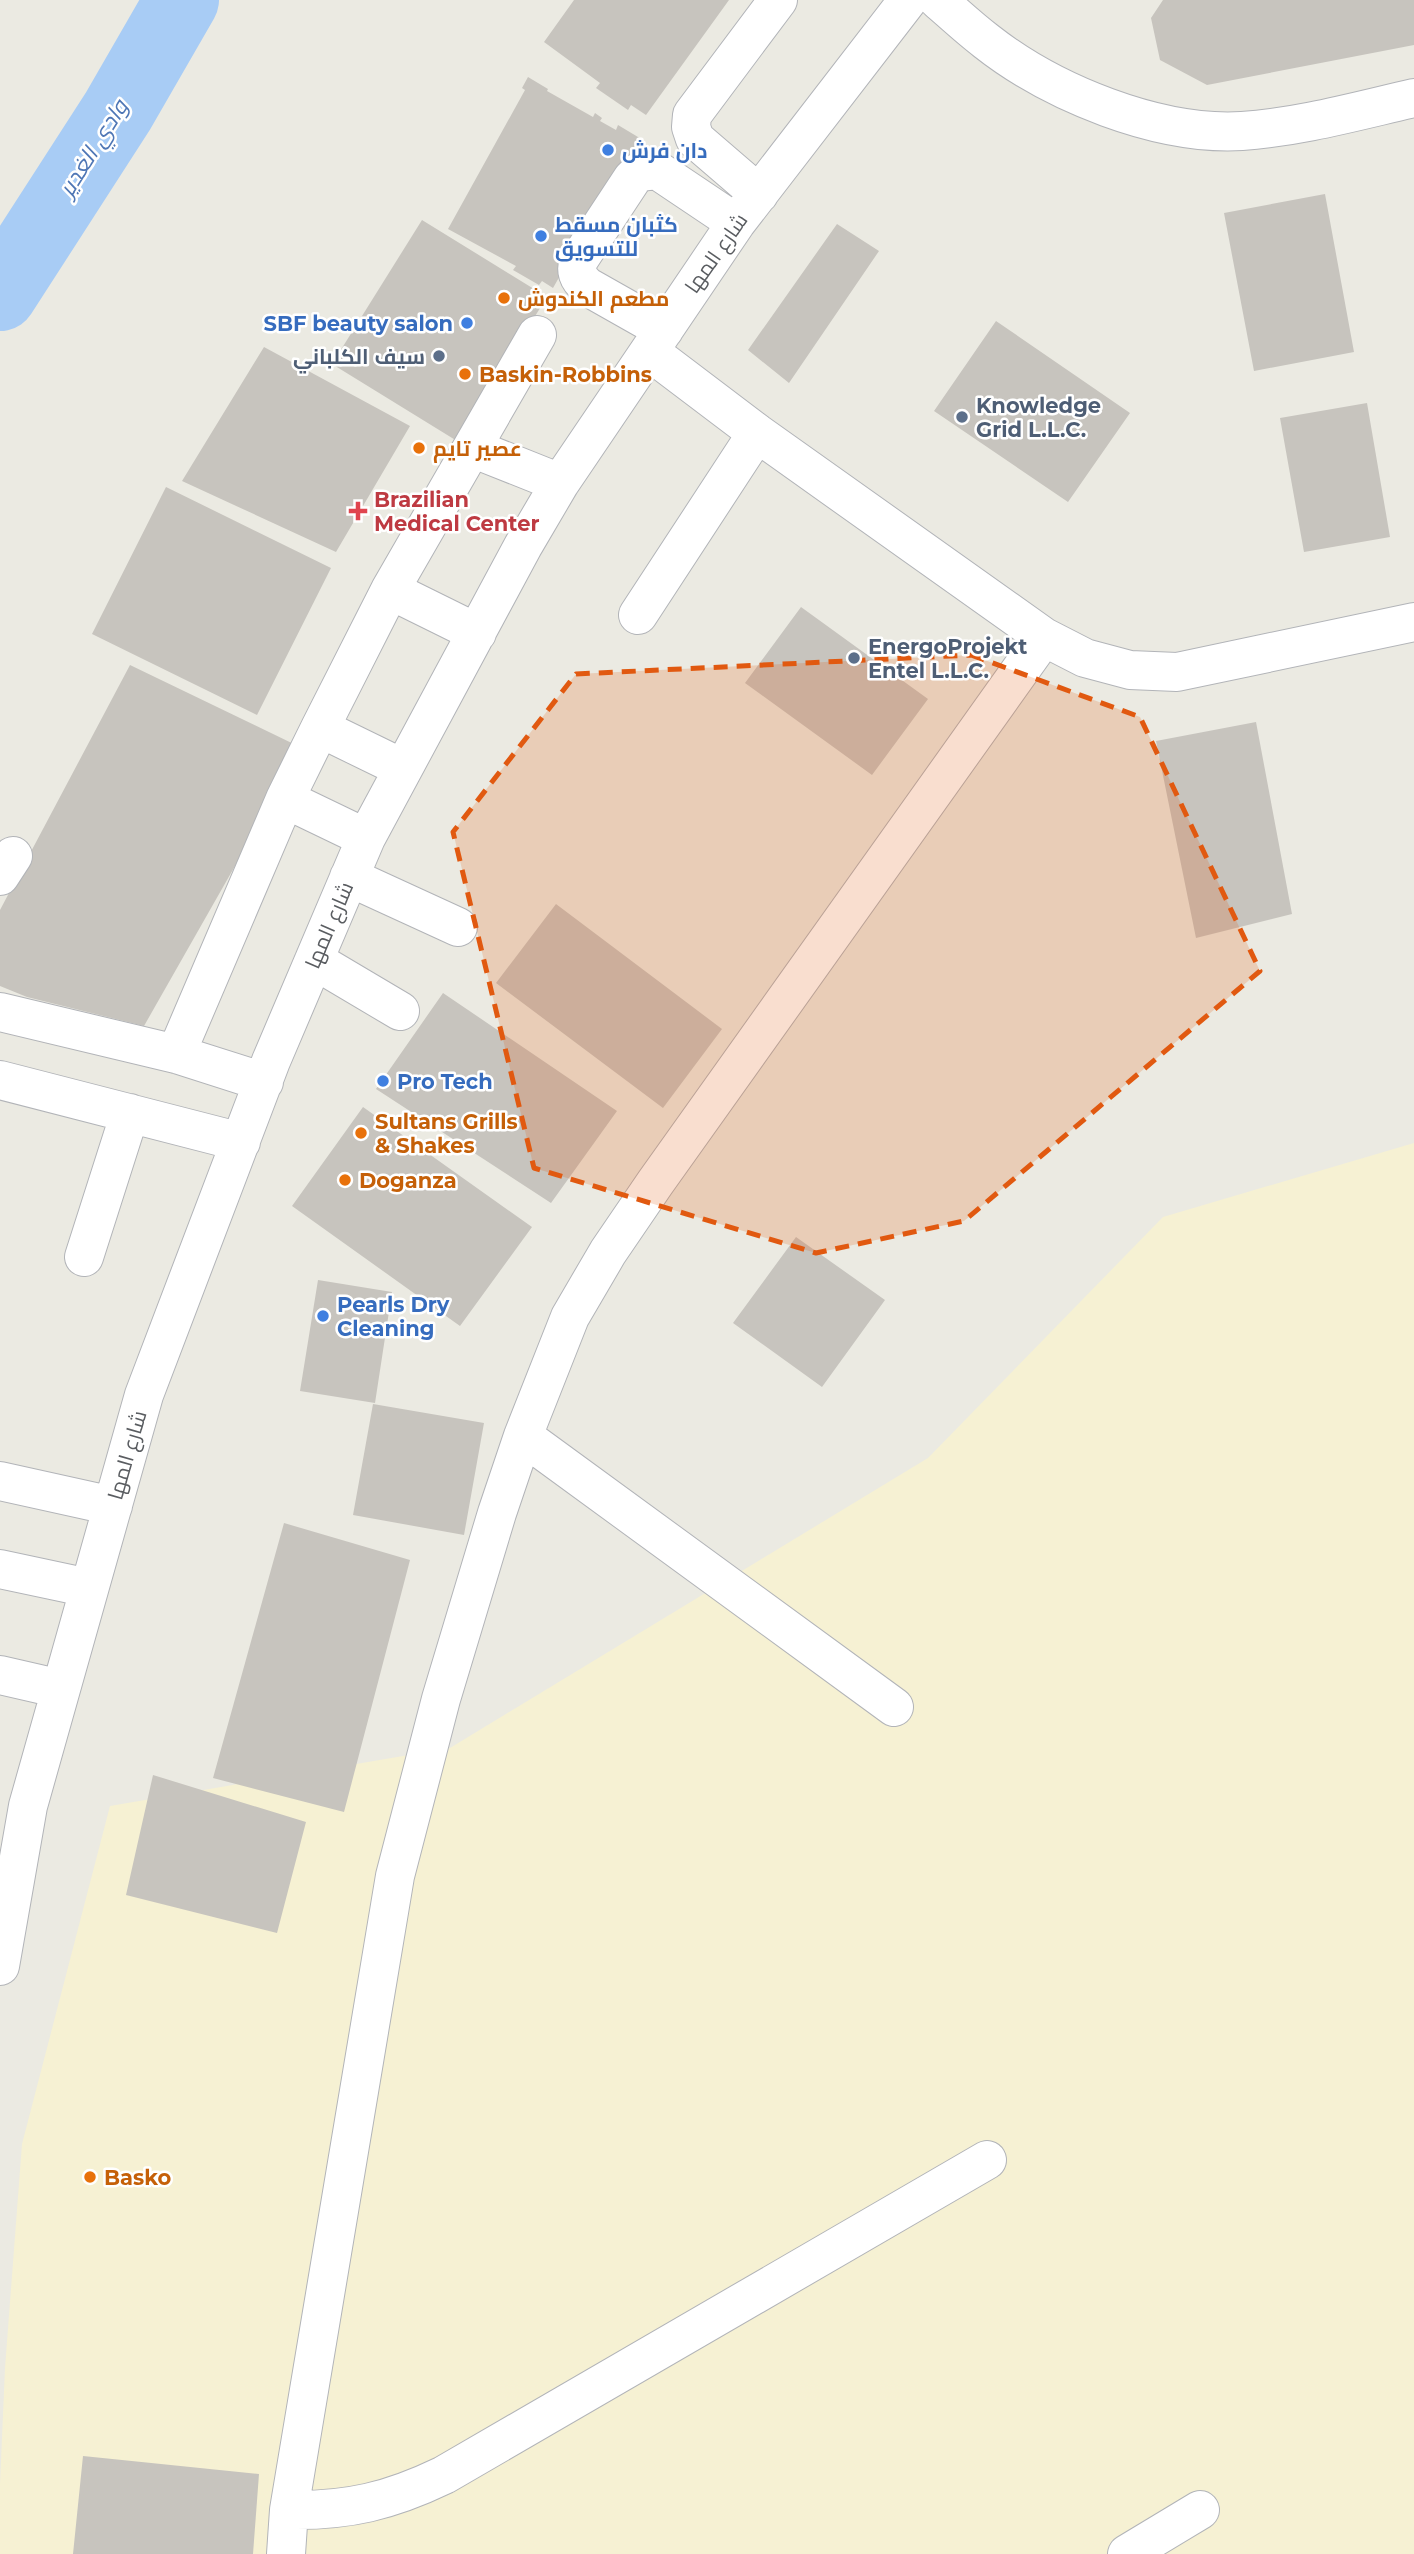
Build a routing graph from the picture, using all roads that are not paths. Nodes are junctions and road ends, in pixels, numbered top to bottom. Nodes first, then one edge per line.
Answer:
1 (778, 0) edge
2 (908, 0) edge
3 (937, 0) edge
4 (1414, 98) edge
5 (759, 194) junction
6 (736, 223) junction
7 (537, 335) dead end
8 (657, 341) junction
9 (757, 433) junction
10 (472, 448) junction
11 (560, 482) junction
12 (390, 590) junction
13 (638, 615) dead end
14 (1414, 622) edge
15 (477, 633) junction
16 (1044, 637) junction
17 (320, 728) junction
18 (402, 768) junction
19 (285, 799) junction
20 (366, 838) junction
21 (349, 877) junction
22 (458, 928) dead end
23 (314, 960) junction
24 (400, 1011) dead end
25 (0, 1012) edge
26 (176, 1054) junction
27 (0, 1080) edge
28 (264, 1082) junction
29 (130, 1113) junction
30 (241, 1142) junction
31 (84, 1257) dead end
32 (523, 1436) junction
33 (0, 1481) edge
34 (113, 1506) junction
35 (0, 1569) edge
36 (89, 1588) junction
37 (0, 1675) edge
38 (61, 1689) junction
39 (894, 1707) dead end
40 (14, 1803) edge
41 (9, 1857) edge
42 (0, 1966) edge
43 (987, 2160) dead end
44 (289, 2510) junction
45 (1200, 2510) dead end
46 (286, 2554) edge
47 (1127, 2554) edge

1 - 5 street
2 - 5 street, شارع المها
3 - 4 street
5 - 6 street, شارع المها
6 - 8 street, شارع المها
6 - 8 street
7 - 10 street
8 - 9 street
8 - 11 street, شارع المها
9 - 13 street
9 - 16 street
10 - 11 street
10 - 12 street
11 - 15 street, شارع المها
12 - 15 street
12 - 17 street
14 - 16 street
15 - 18 street, شارع المها
16 - 32 street
17 - 18 street
17 - 19 street
18 - 20 street, شارع المها
19 - 20 street
19 - 26 street
20 - 21 street, شارع المها
21 - 22 street
21 - 23 street, شارع المها
23 - 24 street
23 - 28 street, شارع المها
25 - 26 street
26 - 28 street
27 - 29 street
28 - 30 street, شارع المها
29 - 30 street
29 - 31 street
30 - 34 street, شارع المها
32 - 39 street
32 - 44 street
33 - 34 street
34 - 36 street, شارع المها
35 - 36 street
36 - 38 street, شارع المها
37 - 38 street
38 - 40 street, شارع المها
40 - 41 street, شارع المها
41 - 42 street, شارع المها
43 - 44 street
44 - 46 street
45 - 47 street

